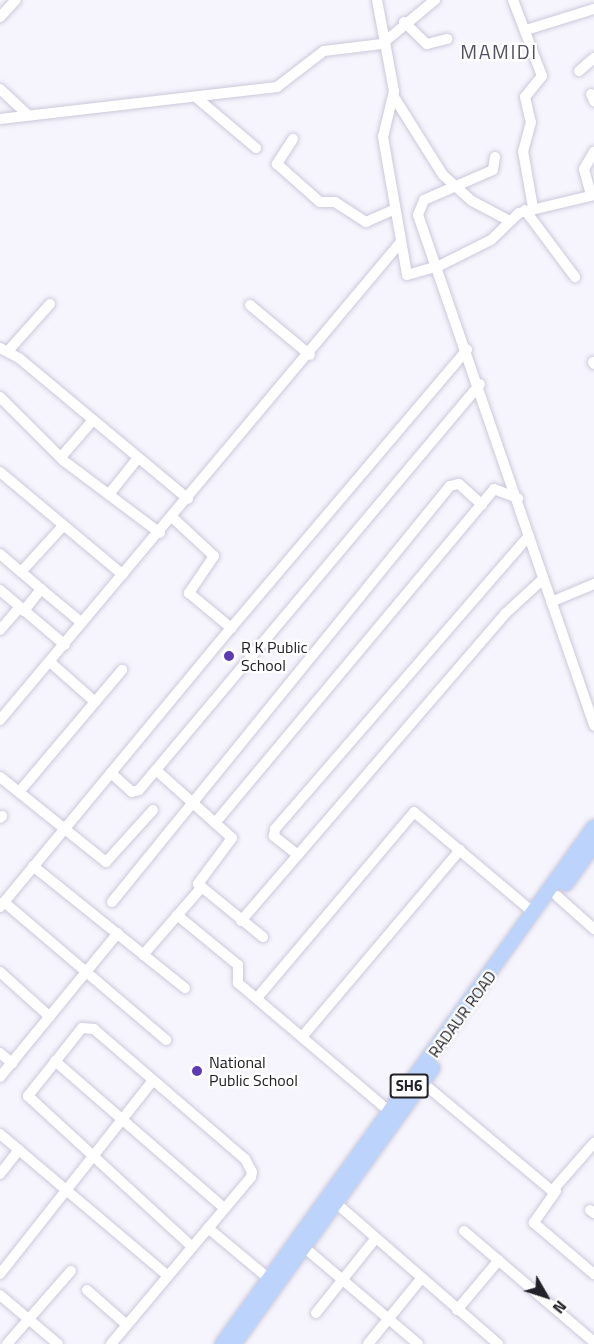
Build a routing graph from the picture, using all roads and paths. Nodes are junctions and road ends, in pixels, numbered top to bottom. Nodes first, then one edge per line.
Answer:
1 (16, 0) edge
2 (377, 0) edge
3 (435, 0) edge
4 (513, 0) edge
5 (594, 9) edge
6 (0, 17) edge
7 (404, 22) junction
8 (526, 30) junction
9 (447, 39) dead end
10 (382, 44) junction
11 (594, 58) edge
12 (579, 71) dead end
13 (0, 89) edge
14 (393, 97) junction
15 (198, 99) junction
16 (27, 115) junction
17 (0, 119) edge
18 (292, 139) dead end
19 (256, 148) dead end
20 (594, 152) edge
21 (495, 157) dead end
22 (456, 188) junction
23 (593, 195) edge
24 (395, 209) junction
25 (529, 209) junction
26 (510, 221) junction
27 (400, 243) junction
28 (439, 266) junction
29 (575, 278) dead end
30 (50, 304) dead end
31 (249, 305) dead end
32 (4, 349) edge
33 (467, 350) junction
34 (310, 355) junction
35 (480, 384) junction
36 (0, 397) edge
37 (93, 420) junction
38 (61, 458) junction
39 (138, 458) junction
40 (0, 472) edge
41 (110, 493) junction
42 (518, 498) junction
43 (188, 500) junction
44 (482, 505) junction
45 (173, 518) junction
46 (63, 526) junction
47 (160, 533) junction
48 (530, 536) junction
49 (0, 554) edge
50 (21, 572) junction
51 (123, 575) junction
52 (543, 579) junction
53 (594, 584) edge
54 (41, 589) junction
55 (0, 590) edge
56 (551, 602) junction
57 (22, 609) junction
58 (82, 623) junction
59 (231, 628) junction
60 (0, 630) edge
61 (65, 645) junction
62 (50, 662) junction
63 (122, 670) dead end
64 (95, 702) junction
65 (0, 720) edge
66 (594, 725) edge
67 (156, 770) junction
68 (111, 773) junction
69 (0, 777) edge
70 (19, 792) junction
71 (191, 803) junction
72 (153, 810) dead end
73 (216, 824) junction
74 (594, 828) edge
75 (64, 829) junction
76 (594, 844) edge
77 (460, 850) junction
78 (298, 855) junction
79 (33, 866) junction
80 (202, 887) junction
81 (557, 896) junction
82 (112, 902) dead end
83 (2, 904) edge
84 (534, 913) junction
85 (177, 915) junction
86 (242, 921) junction
87 (594, 929) edge
88 (118, 933) junction
89 (263, 938) dead end
90 (143, 955) junction
91 (0, 972) edge
92 (86, 974) junction
93 (185, 988) dead end
94 (257, 998) junction
95 (50, 1017) junction
96 (302, 1037) junction
97 (166, 1040) dead end
98 (0, 1053) edge
99 (55, 1061) junction
100 (12, 1063) junction
101 (0, 1077) edge
102 (152, 1083) junction
103 (423, 1083) junction
104 (394, 1115) junction
105 (122, 1120) junction
106 (0, 1134) edge
107 (594, 1143) edge
108 (19, 1150) junction
109 (93, 1157) junction
110 (0, 1174) edge
111 (65, 1189) junction
112 (556, 1191) junction
113 (336, 1203) junction
114 (224, 1208) junction
115 (208, 1228) junction
116 (464, 1231) dead end
117 (375, 1239) junction
118 (192, 1246) junction
119 (305, 1248) junction
120 (499, 1260) junction
121 (71, 1271) dead end
122 (0, 1274) edge
123 (594, 1274) edge
124 (168, 1276) junction
125 (268, 1278) junction
126 (342, 1280) junction
127 (420, 1280) junction
128 (87, 1290) dead end
129 (0, 1295) edge
130 (457, 1310) junction
131 (316, 1313) dead end
132 (28, 1319) junction
133 (388, 1319) junction
134 (127, 1325) junction
135 (594, 1342) edge
136 (7, 1344) edge
137 (58, 1344) edge
138 (111, 1344) edge
139 (222, 1344) edge
140 (234, 1344) edge
141 (368, 1344) edge
142 (418, 1344) edge
143 (498, 1344) edge

1 - 6 street
2 - 10 street
3 - 7 street
4 - 8 street
5 - 8 street
7 - 9 street
7 - 10 street
8 - 25 street
10 - 14 street
10 - 15 street
11 - 12 street
13 - 16 street
14 - 22 street
14 - 24 street
15 - 16 street
15 - 19 street
16 - 17 street
18 - 24 street
20 - 23 street
21 - 22 street
22 - 26 street
22 - 28 street
23 - 25 street
24 - 27 street
25 - 26 street
25 - 29 street
26 - 28 street
27 - 28 street
27 - 34 street
28 - 33 street
30 - 32 street
31 - 34 street
32 - 37 street
33 - 35 street
33 - 59 street
34 - 43 street
35 - 42 street
35 - 67 street
36 - 38 street
37 - 38 street
37 - 39 street
38 - 41 street
39 - 41 street
39 - 43 street
40 - 46 street
41 - 47 street
42 - 44 street
42 - 48 street
43 - 45 street
44 - 71 street
44 - 73 street
45 - 47 street
45 - 59 street
46 - 50 street
46 - 51 street
47 - 51 street
48 - 52 street
48 - 78 street
49 - 50 street
50 - 54 street
51 - 58 street
52 - 56 street
52 - 78 street
53 - 56 street
54 - 57 street
54 - 58 street
55 - 57 street
56 - 66 street
57 - 60 street
57 - 61 street
58 - 61 street
59 - 68 street
61 - 62 street
62 - 64 street
62 - 65 street
63 - 64 street
64 - 70 street
67 - 68 street
67 - 71 street
68 - 75 street
69 - 70 street
70 - 75 street
71 - 73 street
71 - 82 street
72 - 75 street
73 - 80 street
74 - 84 main road, RADAUR ROAD / SH6
75 - 79 street
76 - 81 main road, RADAUR ROAD / SH6
77 - 84 street
77 - 94 street
77 - 96 street
78 - 86 street
79 - 83 street
79 - 88 street
80 - 85 street
80 - 86 street
81 - 87 street
81 - 103 main road, RADAUR ROAD / SH6
83 - 92 street
84 - 104 main road, RADAUR ROAD / SH6
85 - 90 street
85 - 94 street
86 - 89 street
88 - 90 street
88 - 92 street
90 - 93 street
91 - 95 street
92 - 95 street
92 - 97 street
94 - 96 street
95 - 100 street
96 - 104 street
98 - 100 street
99 - 102 street
99 - 105 street
99 - 109 street
100 - 101 street
102 - 105 street
102 - 114 street
103 - 104 main road, RADAUR ROAD / SH6
103 - 112 street
104 - 113 main road, RADAUR ROAD / SH6
104 - 125 main road, RADAUR ROAD / SH6
105 - 109 street
105 - 114 street
106 - 108 street
107 - 112 street
108 - 110 street
108 - 111 street
109 - 111 street
109 - 118 street
111 - 122 street
111 - 124 street
112 - 123 street
113 - 117 street
113 - 119 main road, RADAUR ROAD / SH6
114 - 115 street
115 - 118 street
115 - 125 street
116 - 120 street
117 - 126 street
117 - 127 street
118 - 124 street
119 - 126 street
119 - 140 main road, RADAUR ROAD / SH6
120 - 130 street
120 - 135 street
121 - 132 street
124 - 134 street
125 - 139 main road, RADAUR ROAD / SH6
126 - 131 street
126 - 133 street
127 - 130 street
127 - 133 street
128 - 134 street
129 - 132 street
130 - 143 street
132 - 136 street
132 - 137 street
133 - 141 street
133 - 142 street
134 - 138 street

